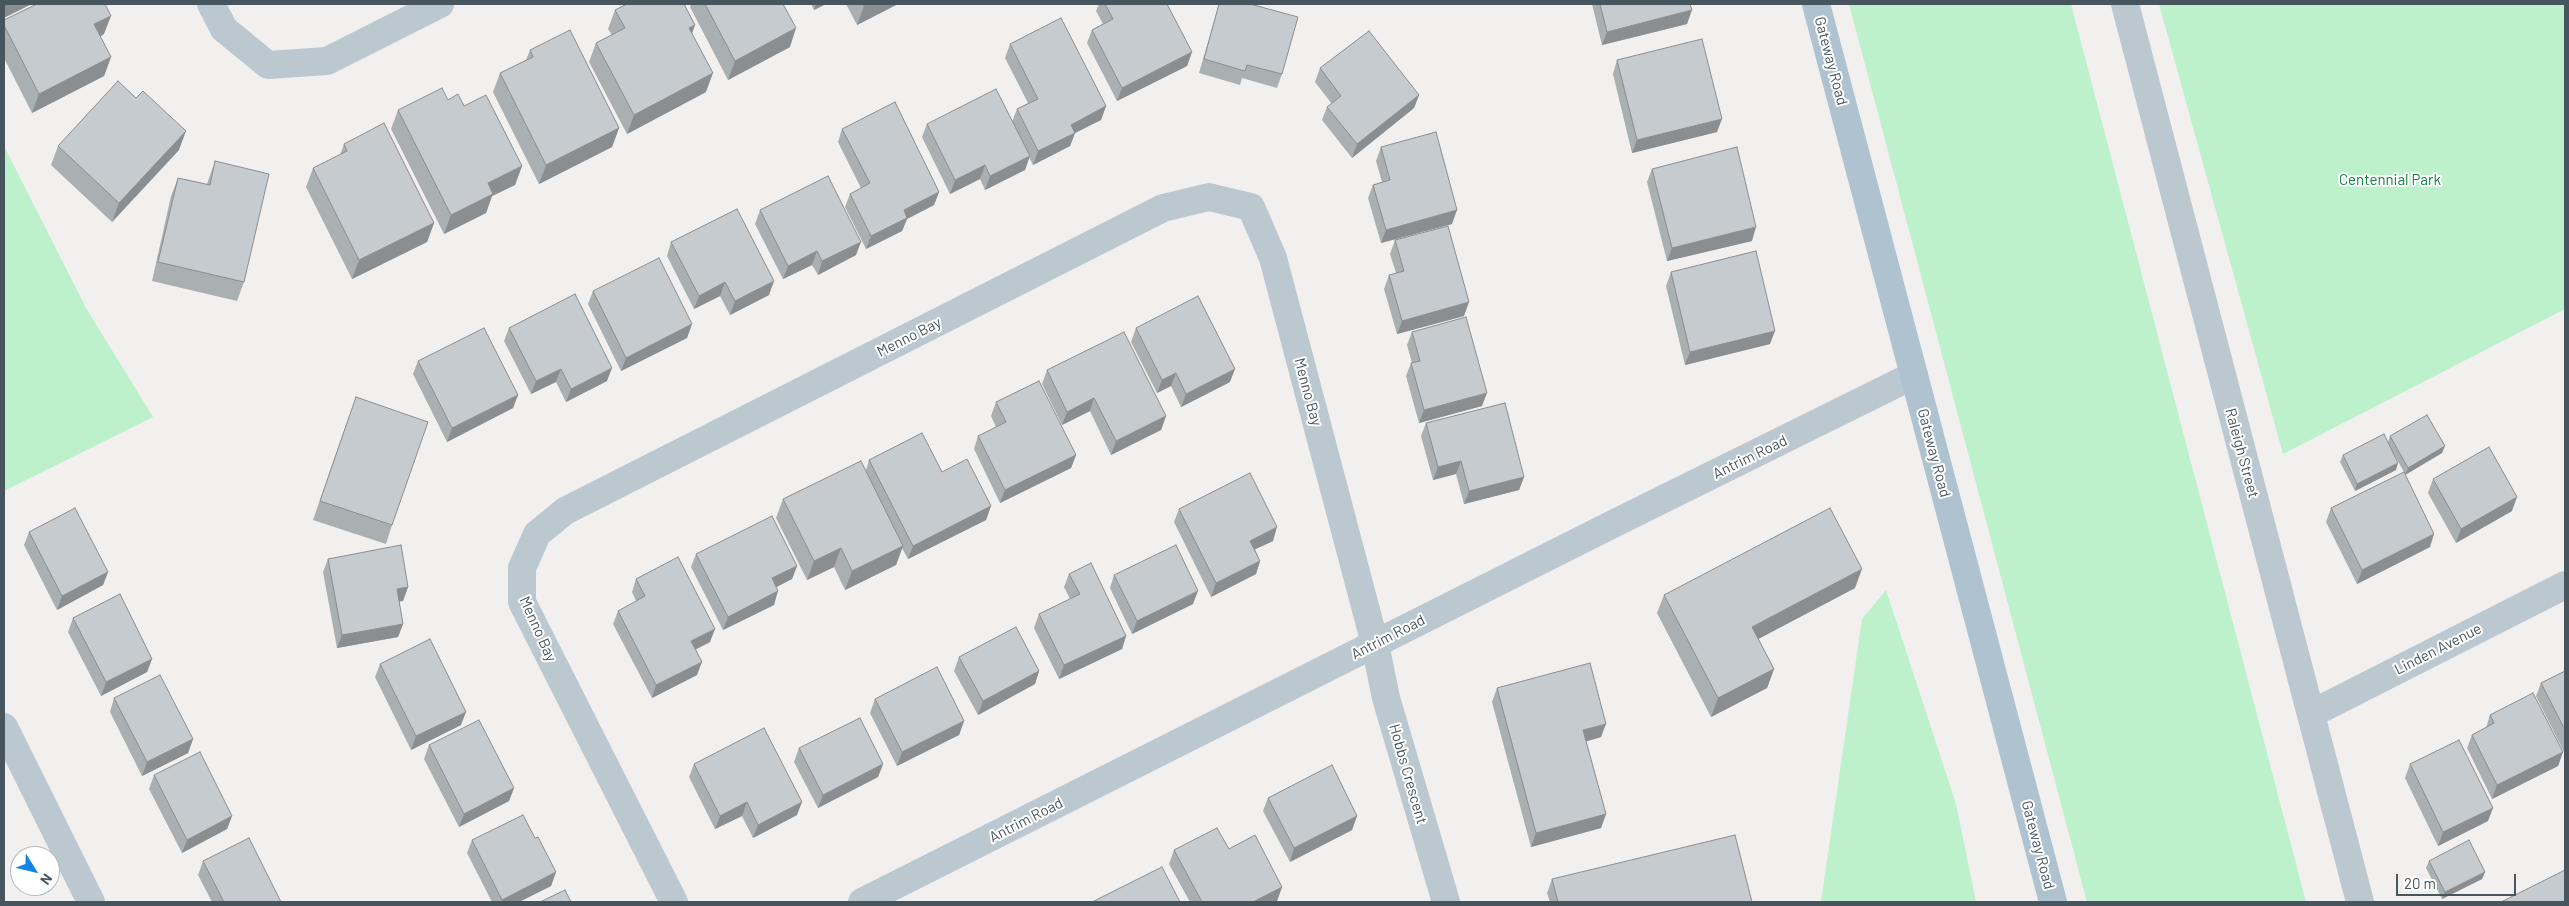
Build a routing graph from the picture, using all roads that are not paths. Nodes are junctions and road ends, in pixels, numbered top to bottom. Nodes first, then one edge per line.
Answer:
1 (211, 4) edge
2 (440, 4) edge
3 (1816, 4) edge
4 (2125, 4) edge
5 (1914, 375) junction
6 (2565, 585) edge
7 (1375, 644) junction
8 (2310, 714) junction
9 (4, 726) edge
10 (91, 902) edge
11 (674, 902) edge
12 (862, 902) edge
13 (1446, 902) edge
14 (2053, 902) edge
15 (2360, 902) edge

1 - 2 street
3 - 5 main road, Gateway Road
4 - 8 street, Raleigh Street
5 - 7 street, Antrim Road
5 - 14 main road, Gateway Road
6 - 8 street, Linden Avenue
7 - 11 street, Menno Bay
7 - 12 street, Antrim Road
7 - 13 street, Hobbs Crescent
8 - 15 street, Raleigh Street
9 - 10 street

